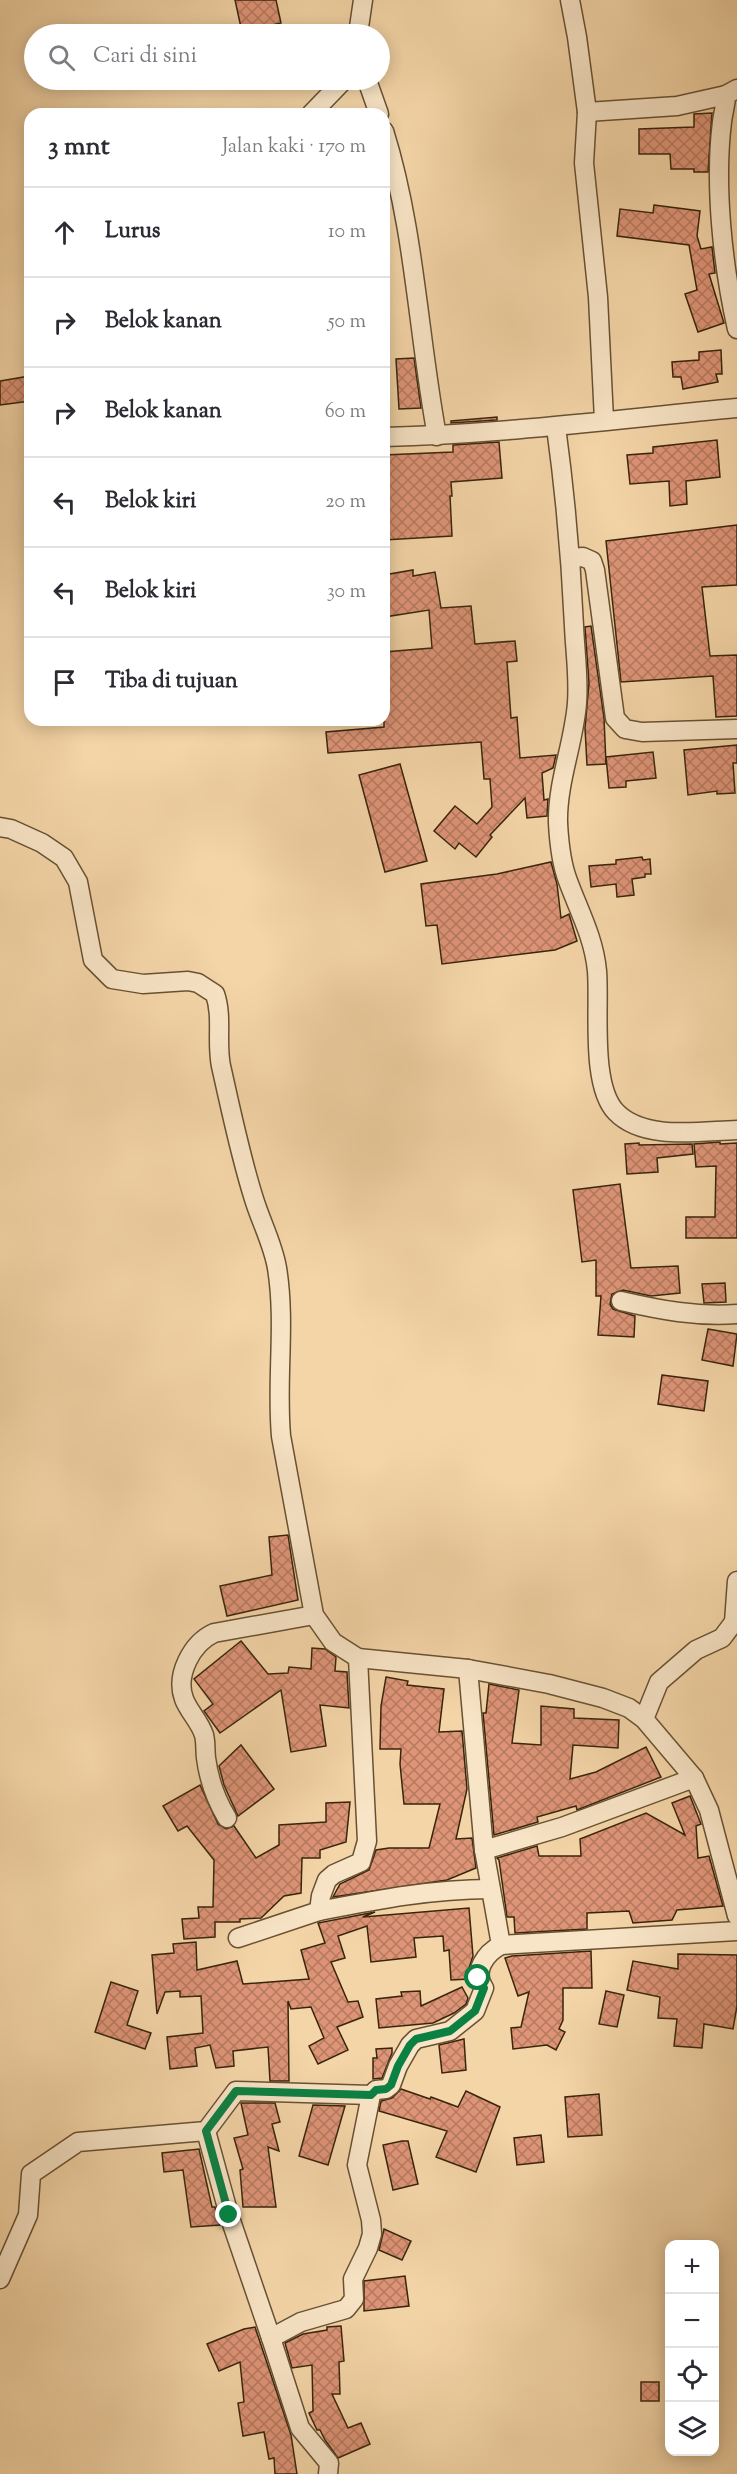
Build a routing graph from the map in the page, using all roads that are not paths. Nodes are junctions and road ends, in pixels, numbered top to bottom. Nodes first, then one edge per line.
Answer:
1 (363, 0) edge
2 (570, 0) edge
3 (359, 24) edge
4 (334, 90) edge
5 (371, 90) edge
6 (732, 92) edge
7 (317, 108) edge
8 (377, 108) edge
9 (586, 112) junction
10 (390, 150) edge
11 (737, 329) edge
12 (737, 408) edge
13 (604, 420) junction
14 (556, 428) junction
15 (436, 436) junction
16 (390, 437) edge
17 (572, 558) junction
18 (737, 729) edge
19 (0, 827) edge
20 (737, 1130) edge
21 (621, 1301) dead end
22 (737, 1314) edge
23 (737, 1581) edge
24 (314, 1615) junction
25 (735, 1623) edge
26 (358, 1658) junction
27 (468, 1669) junction
28 (644, 1719) junction
29 (694, 1778) junction
30 (227, 1818) dead end
31 (484, 1850) junction
32 (490, 1889) junction
33 (319, 1911) junction
34 (737, 1916) edge
35 (737, 1931) edge
36 (238, 1938) dead end
37 (501, 1945) junction
38 (371, 2095) junction
39 (206, 2131) junction
40 (0, 2279) edge
41 (271, 2338) junction
42 (328, 2474) edge

1 - 3 street
2 - 9 street
4 - 7 street
5 - 8 street
6 - 9 street
6 - 11 street
9 - 13 street
10 - 15 street
12 - 13 street
13 - 14 street
14 - 15 street
14 - 17 street
15 - 16 street
17 - 18 street
17 - 20 street
19 - 24 street
21 - 22 street
23 - 25 street
24 - 26 street
24 - 30 street
25 - 28 street
26 - 27 street
26 - 33 street
27 - 28 street
27 - 31 street
28 - 29 street
29 - 31 street
29 - 34 street
31 - 32 street
32 - 33 street
32 - 37 street
33 - 36 street
35 - 37 street
37 - 38 street
38 - 39 street
38 - 41 street
39 - 40 street
39 - 41 street
41 - 42 street

